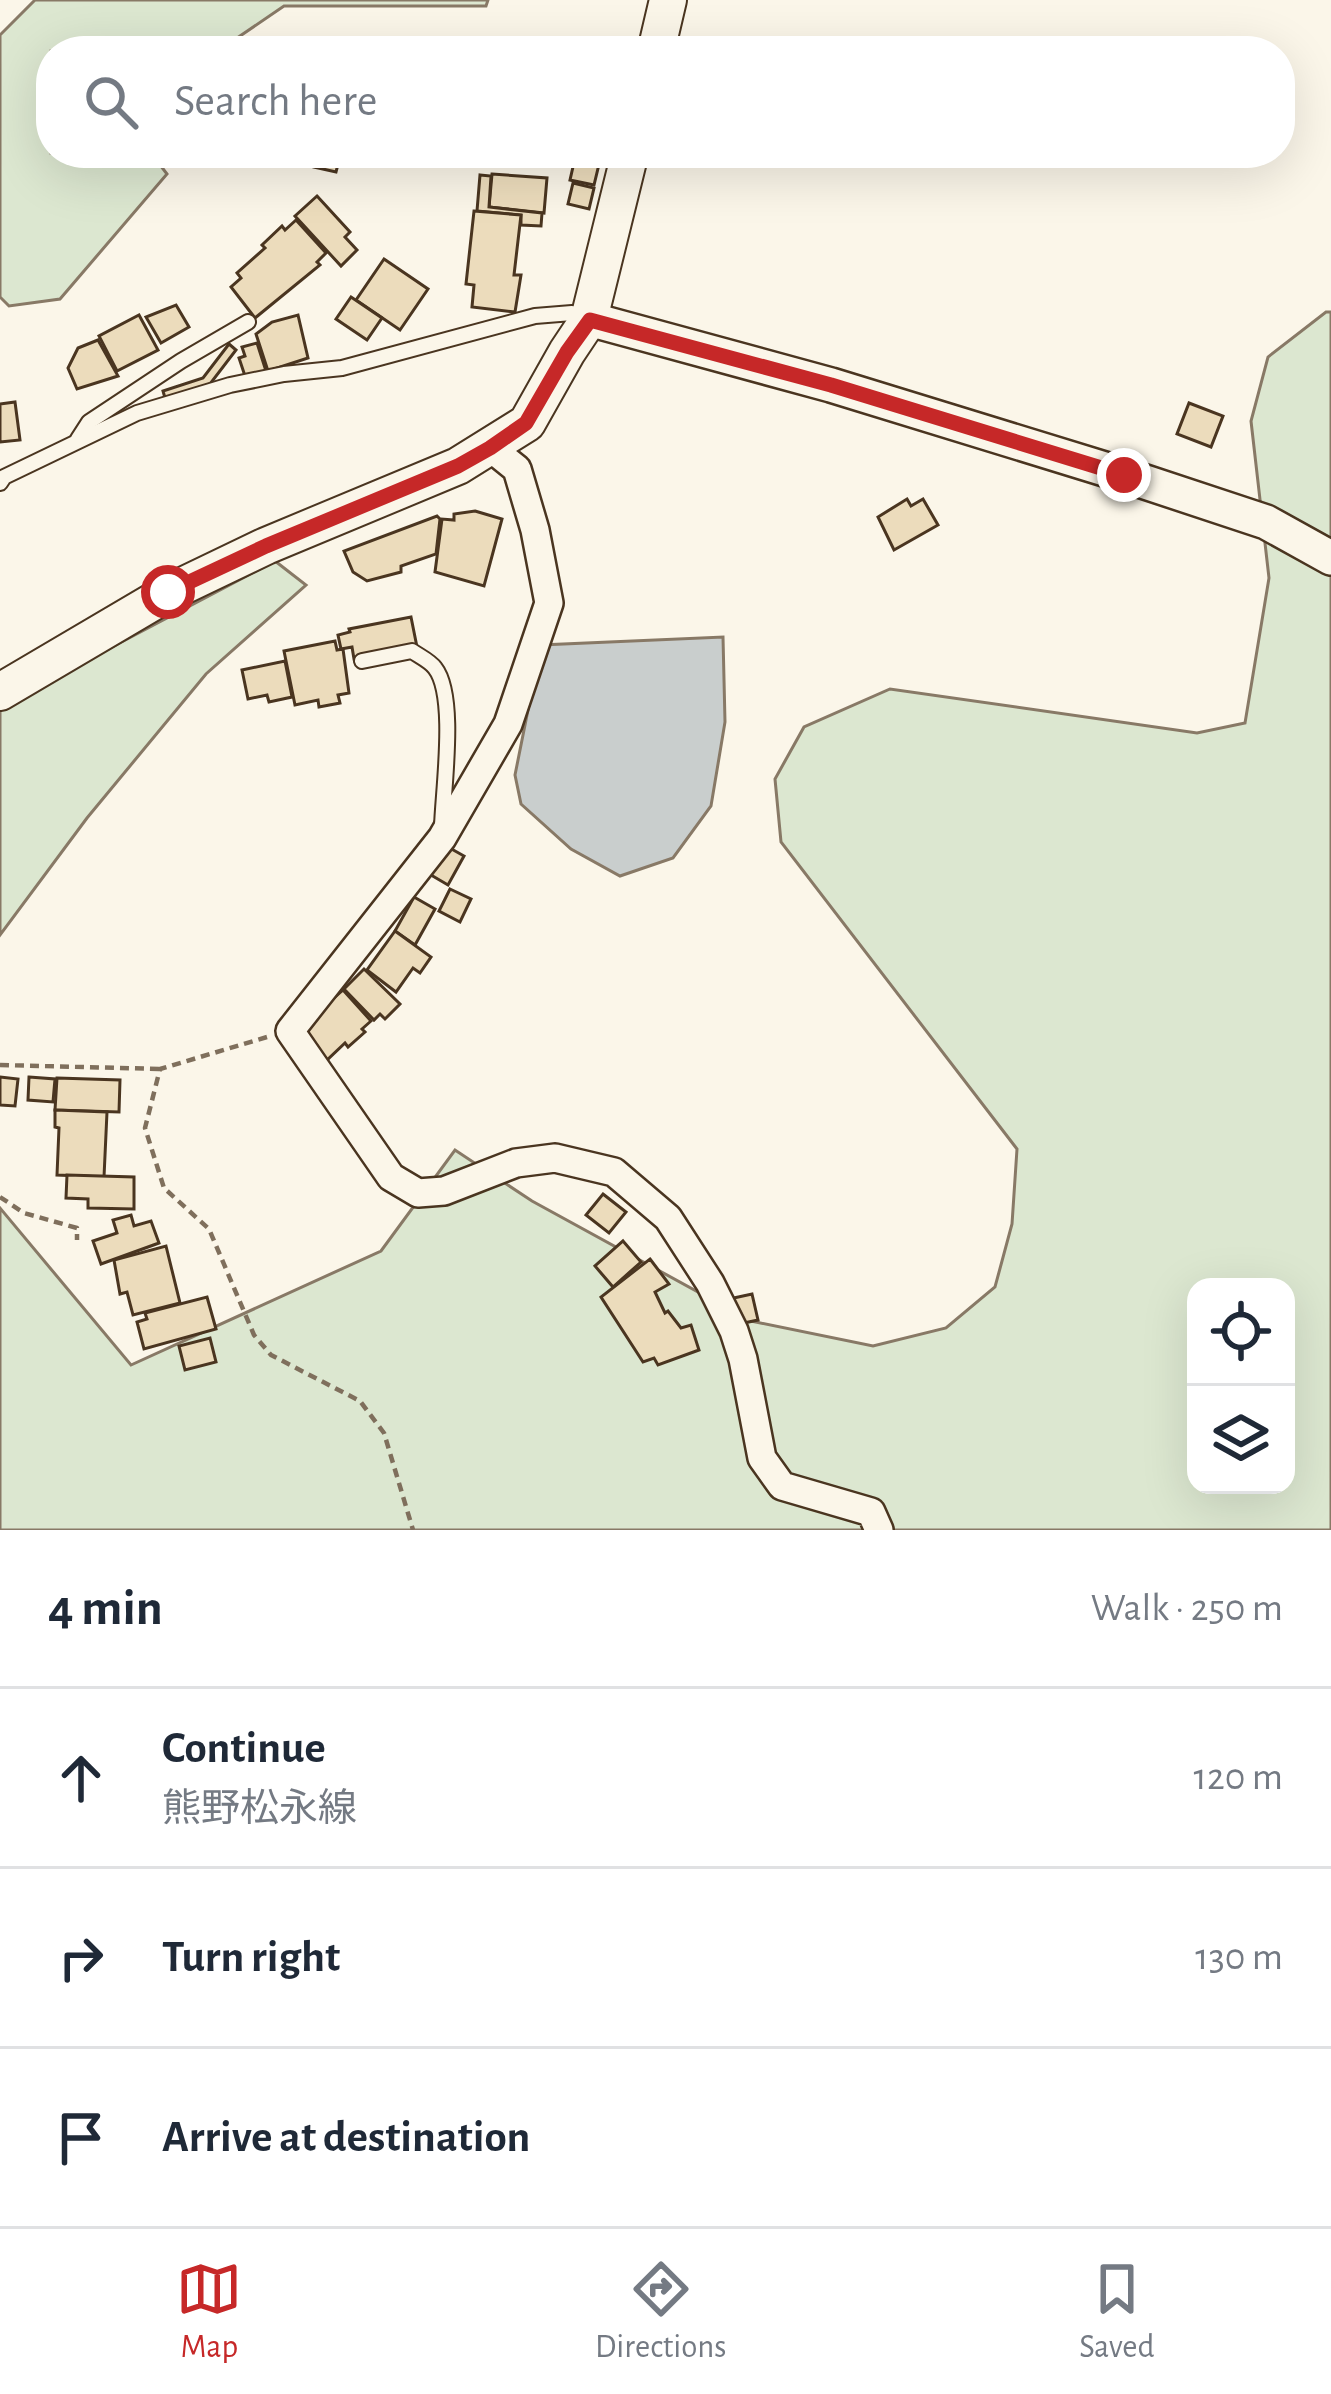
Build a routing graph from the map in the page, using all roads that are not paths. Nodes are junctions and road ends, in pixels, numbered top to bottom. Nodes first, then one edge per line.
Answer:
1 (668, 0) edge
2 (660, 36) edge
3 (626, 168) edge
4 (590, 320) junction
5 (248, 322) dead end
6 (75, 444) junction
7 (490, 448) junction
8 (0, 483) edge
9 (1331, 558) edge
10 (362, 661) dead end
11 (0, 692) edge
12 (442, 838) junction
13 (879, 1530) edge

1 - 2 main road
3 - 4 main road
4 - 6 lane
4 - 7 main road
4 - 9 street
5 - 6 lane
6 - 8 lane
7 - 11 main road
7 - 12 street
10 - 12 lane
12 - 13 street

